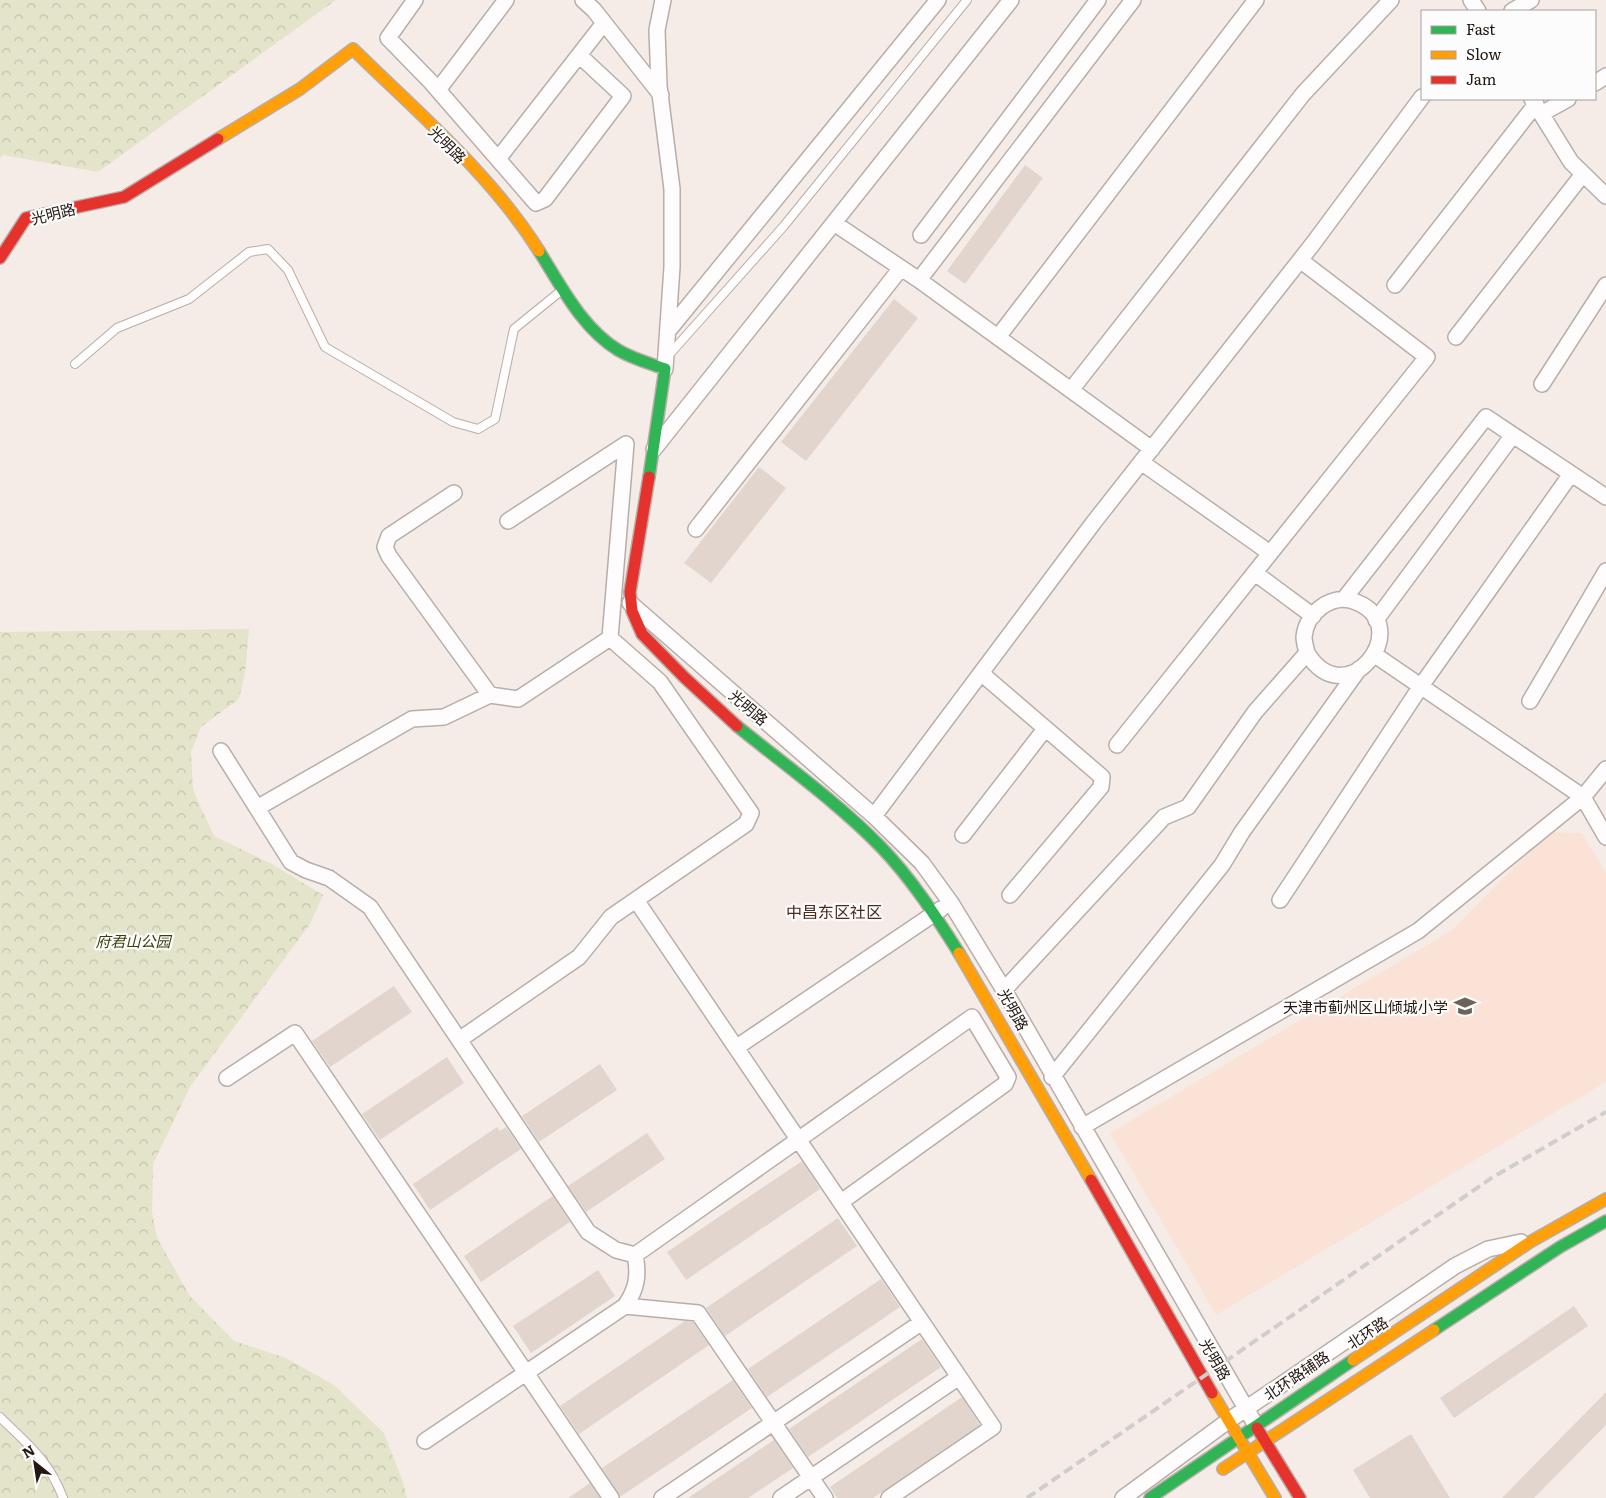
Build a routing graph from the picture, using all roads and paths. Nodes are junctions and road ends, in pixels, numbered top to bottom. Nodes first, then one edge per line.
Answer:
1 (415, 0) edge
2 (506, 0) edge
3 (583, 0) edge
4 (663, 0) edge
5 (938, 0) edge
6 (967, 0) edge
7 (1011, 0) edge
8 (1098, 0) edge
9 (1133, 0) edge
10 (1256, 0) edge
11 (1391, 0) edge
12 (1532, 0) edge
13 (1514, 10) edge
14 (604, 23) junction
15 (579, 56) junction
16 (438, 90) junction
17 (661, 95) junction
18 (1421, 98) edge
19 (1563, 100) edge
20 (1536, 106) edge
21 (498, 159) junction
22 (1583, 174) junction
23 (1606, 196) edge
24 (834, 223) junction
25 (921, 236) dead end
26 (0, 258) edge
27 (1300, 260) junction
28 (902, 268) junction
29 (920, 280) junction
30 (1395, 285) dead end
31 (1606, 286) edge
32 (562, 290) junction
33 (668, 331) junction
34 (1456, 336) dead end
35 (998, 337) junction
36 (74, 364) dead end
37 (666, 364) junction
38 (1542, 384) dead end
39 (1071, 390) junction
40 (1513, 435) junction
41 (654, 449) junction
42 (1152, 449) junction
43 (1141, 462) junction
44 (1571, 474) junction
45 (454, 492) dead end
46 (1606, 497) edge
47 (508, 521) dead end
48 (696, 529) dead end
49 (1270, 553) junction
50 (1606, 570) edge
51 (1255, 572) junction
52 (1344, 599) junction
53 (628, 600) junction
54 (1313, 616) junction
55 (1376, 620) junction
56 (610, 638) junction
57 (1307, 652) junction
58 (1375, 655) junction
59 (1359, 669) junction
60 (981, 673) junction
61 (1421, 686) junction
62 (490, 695) junction
63 (1530, 701) dead end
64 (1046, 729) junction
65 (1117, 745) dead end
66 (221, 751) dead end
67 (1606, 769) edge
68 (1583, 797) junction
69 (257, 808) junction
70 (874, 816) junction
71 (963, 835) dead end
72 (1606, 837) edge
73 (1010, 894) dead end
74 (636, 900) junction
75 (1280, 900) dead end
76 (951, 903) junction
77 (934, 913) junction
78 (1004, 990) junction
79 (459, 1040) junction
80 (737, 1047) junction
81 (1052, 1077) junction
82 (227, 1078) dead end
83 (1082, 1128) junction
84 (798, 1138) junction
85 (1606, 1199) edge
86 (841, 1202) junction
87 (1606, 1221) edge
88 (1530, 1242) junction
89 (635, 1255) junction
90 (625, 1306) junction
91 (922, 1322) junction
92 (526, 1373) junction
93 (959, 1376) junction
94 (1246, 1410) junction
95 (0, 1417) edge
96 (1228, 1421) junction
97 (773, 1422) junction
98 (1255, 1424) junction
99 (1238, 1436) junction
100 (1266, 1440) junction
101 (425, 1441) dead end
102 (1247, 1452) junction
103 (811, 1477) junction
104 (1211, 1478) dead end
105 (63, 1498) edge
106 (611, 1498) edge
107 (662, 1498) edge
108 (781, 1498) edge
109 (825, 1498) edge
110 (889, 1498) edge
111 (1123, 1498) edge
112 (1150, 1498) edge
113 (1275, 1498) edge
114 (1300, 1498) edge

1 - 16 street
2 - 16 street
3 - 14 street
4 - 17 street
5 - 33 street
6 - 37 lane
7 - 24 street
8 - 25 street
9 - 29 street
10 - 35 street
11 - 39 street
12 - 13 street
14 - 15 street
14 - 17 street
15 - 21 street
15 - 21 street
16 - 21 street
17 - 33 street
18 - 27 street
19 - 20 street
20 - 22 street
20 - 30 street
22 - 23 street
22 - 34 street
24 - 28 street
24 - 41 street
26 - 32 main road, 光明路
27 - 42 street
27 - 49 street
28 - 29 street
28 - 48 street
29 - 35 street
31 - 38 street
32 - 36 lane
32 - 37 main road, 光明路
33 - 37 street
35 - 39 street
37 - 41 main road
39 - 42 street
40 - 44 street
40 - 52 street
40 - 55 street
41 - 53 main road
42 - 43 street
43 - 49 street
43 - 60 street
44 - 46 street
44 - 61 street
45 - 62 street
47 - 56 street
49 - 51 street
50 - 63 street
51 - 54 street
51 - 65 street
52 - 54 street
52 - 55 street
53 - 70 street, 光明路
53 - 77 main road, 光明路
54 - 57 street
55 - 58 street
56 - 62 street
56 - 74 street
57 - 59 street
57 - 78 street
58 - 59 street
58 - 61 street
59 - 81 street
60 - 64 street
60 - 70 street
61 - 68 street
61 - 75 street
62 - 69 street
64 - 71 street
64 - 73 street
66 - 69 street
67 - 68 street
68 - 72 street
68 - 83 street
69 - 79 street
70 - 76 street, 光明路
74 - 79 street
74 - 80 street
76 - 77 street
76 - 78 street, 光明路
77 - 80 street
77 - 96 main road, 光明路
78 - 81 street, 光明路
79 - 89 street
80 - 84 street
81 - 83 street, 光明路
82 - 92 street
83 - 94 street, 光明路
84 - 86 street
84 - 86 street
84 - 89 street
85 - 88 main road, 北环路
86 - 91 street
87 - 100 main road
88 - 94 street, 北环路辅路
88 - 98 main road, 北环路
89 - 90 street
90 - 92 street
90 - 97 street
91 - 93 street
91 - 97 street
92 - 101 street
92 - 106 street
93 - 103 street
93 - 110 street
94 - 96 street, 北环路辅路
94 - 98 street, 光明路
95 - 105 lane
96 - 99 main road, 光明路
96 - 111 street, 北环路辅路
97 - 103 street
97 - 107 street
98 - 99 main road, 北环路
98 - 100 main road, 光明路
99 - 102 main road, 光明路
99 - 112 main road, 北环路
100 - 102 main road
100 - 114 main road, 光明路
102 - 104 main road
102 - 113 main road, 光明路
103 - 108 street
103 - 109 street

